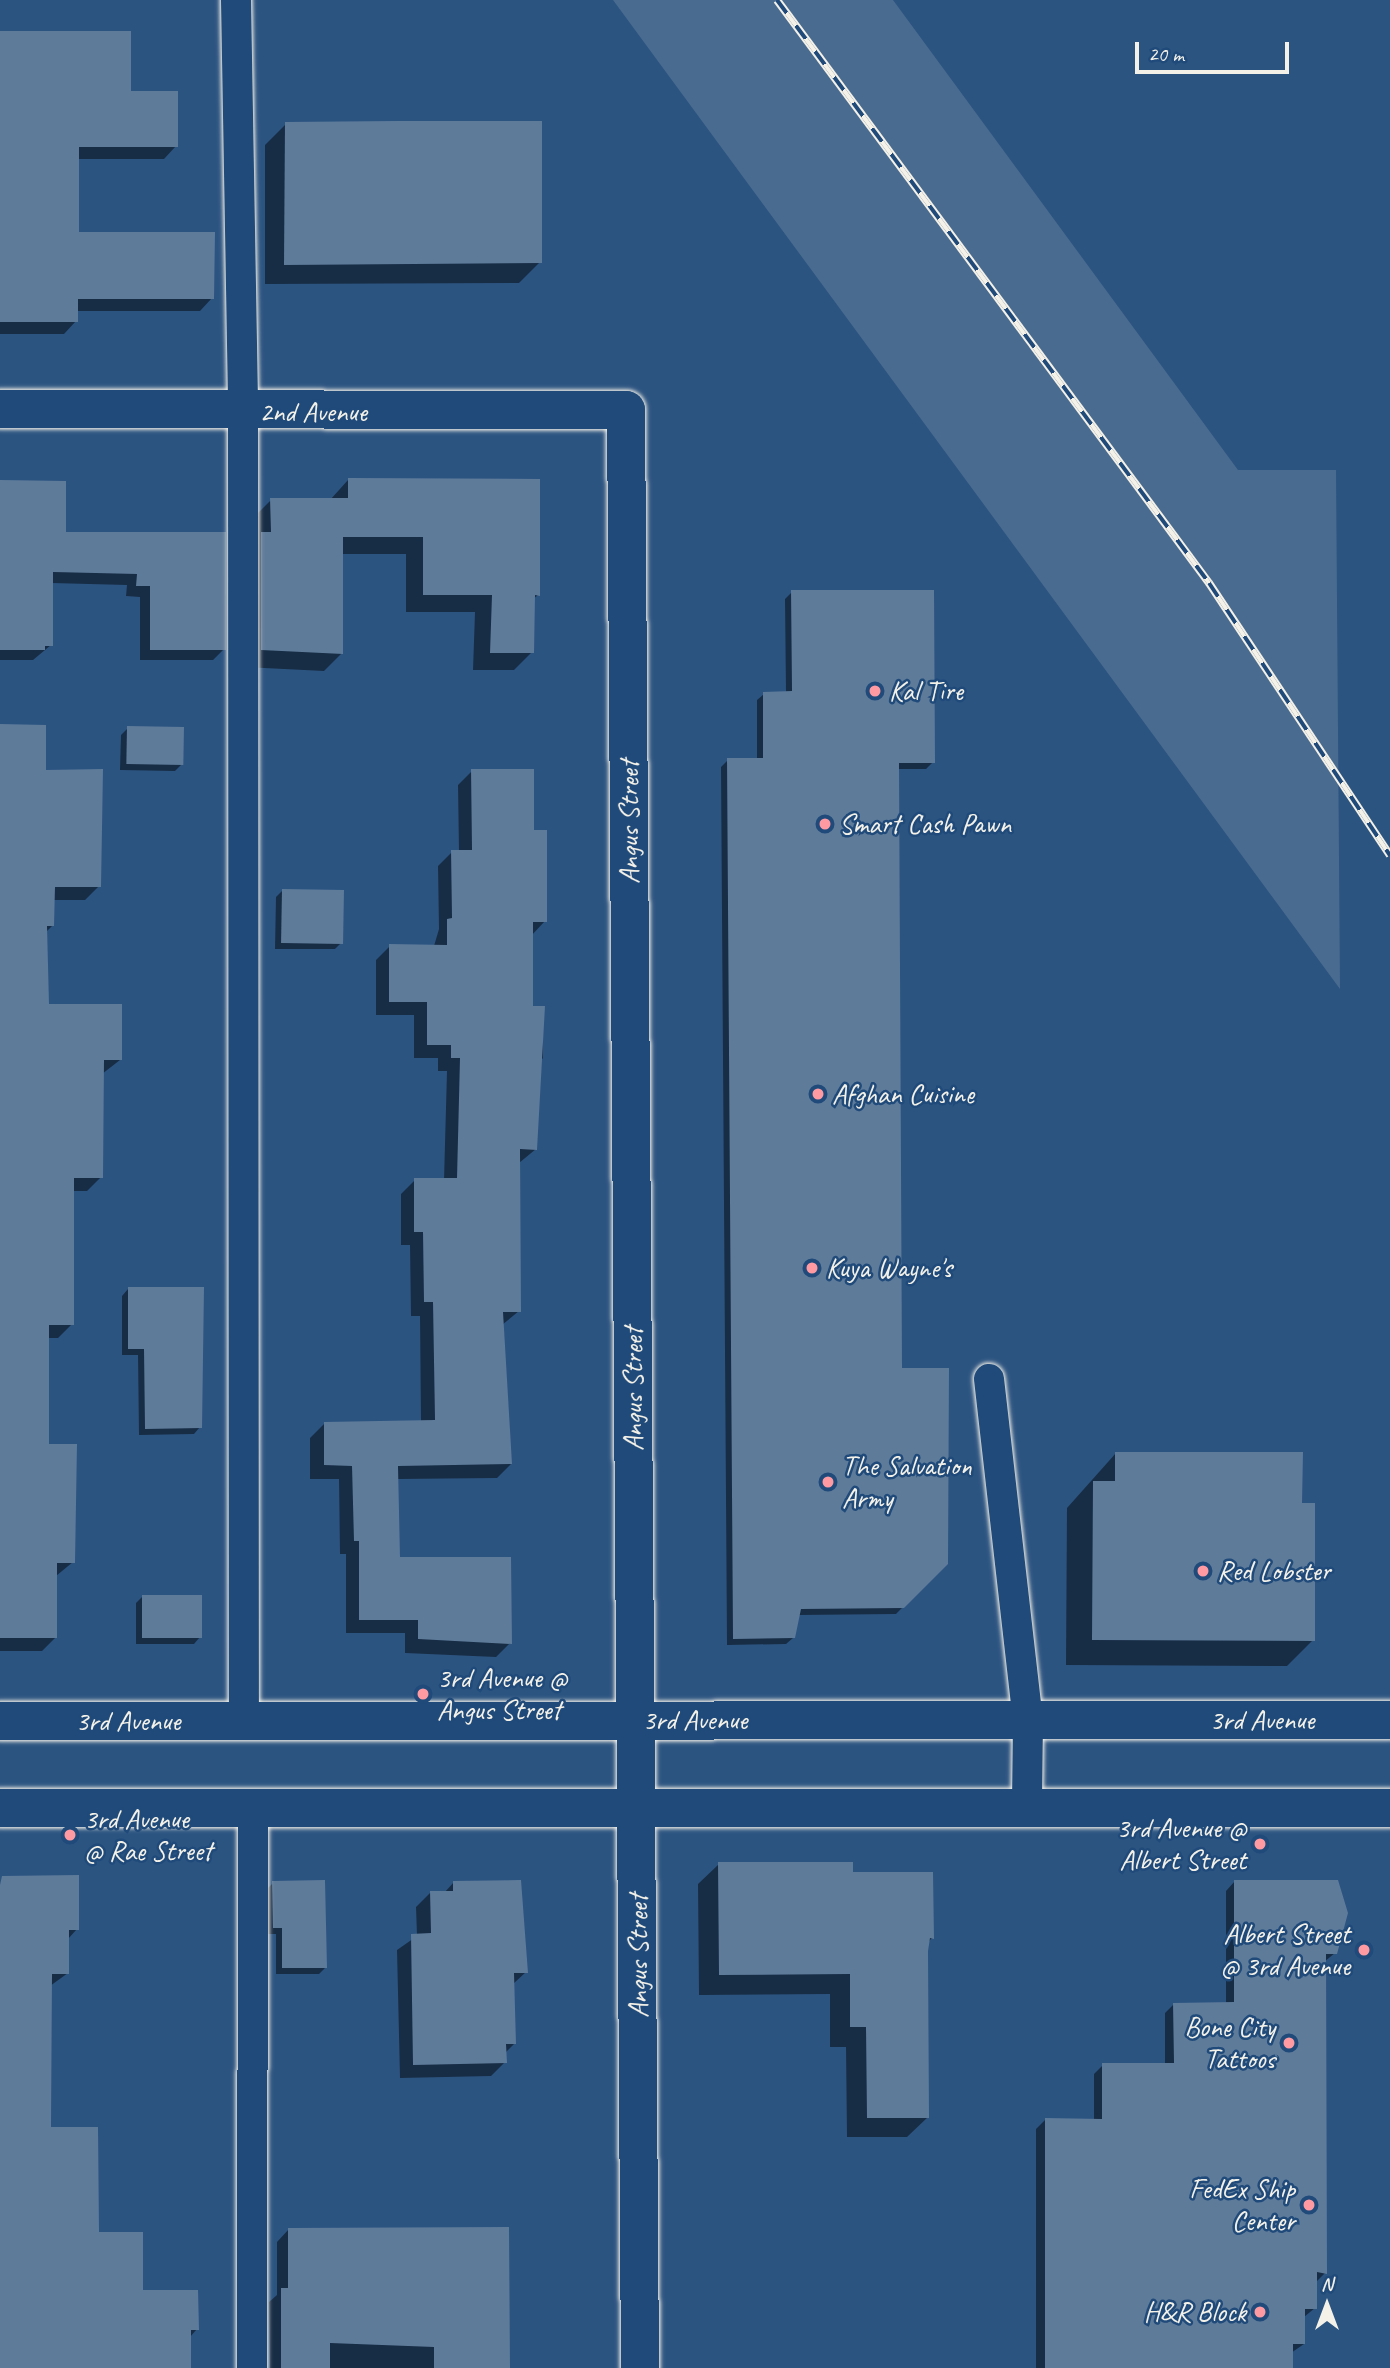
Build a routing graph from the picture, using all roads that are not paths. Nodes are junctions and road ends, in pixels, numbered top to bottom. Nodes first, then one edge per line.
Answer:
1 (236, 0) edge
2 (0, 409) edge
3 (626, 411) joint
4 (243, 412) junction
5 (989, 1379) dead end
6 (635, 1720) junction
7 (1028, 1720) junction
8 (1390, 1720) edge
9 (0, 1721) edge
10 (244, 1721) junction
11 (0, 1808) edge
12 (253, 1808) junction
13 (638, 1808) junction
14 (1027, 1808) junction
15 (1390, 1808) edge
16 (252, 2368) edge
17 (640, 2368) edge

1 - 4 lane
2 - 4 street, 2nd Avenue
3 - 4 street, 2nd Avenue
3 - 6 street, Angus Street
4 - 10 lane
5 - 7 lane
6 - 7 street, 3rd Avenue
6 - 10 street, 3rd Avenue
6 - 13 street, Angus Street
7 - 8 street, 3rd Avenue
7 - 14 lane
9 - 10 street, 3rd Avenue
11 - 12 street
12 - 13 street
12 - 16 lane
13 - 14 street
13 - 17 street, Angus Street
14 - 15 street

